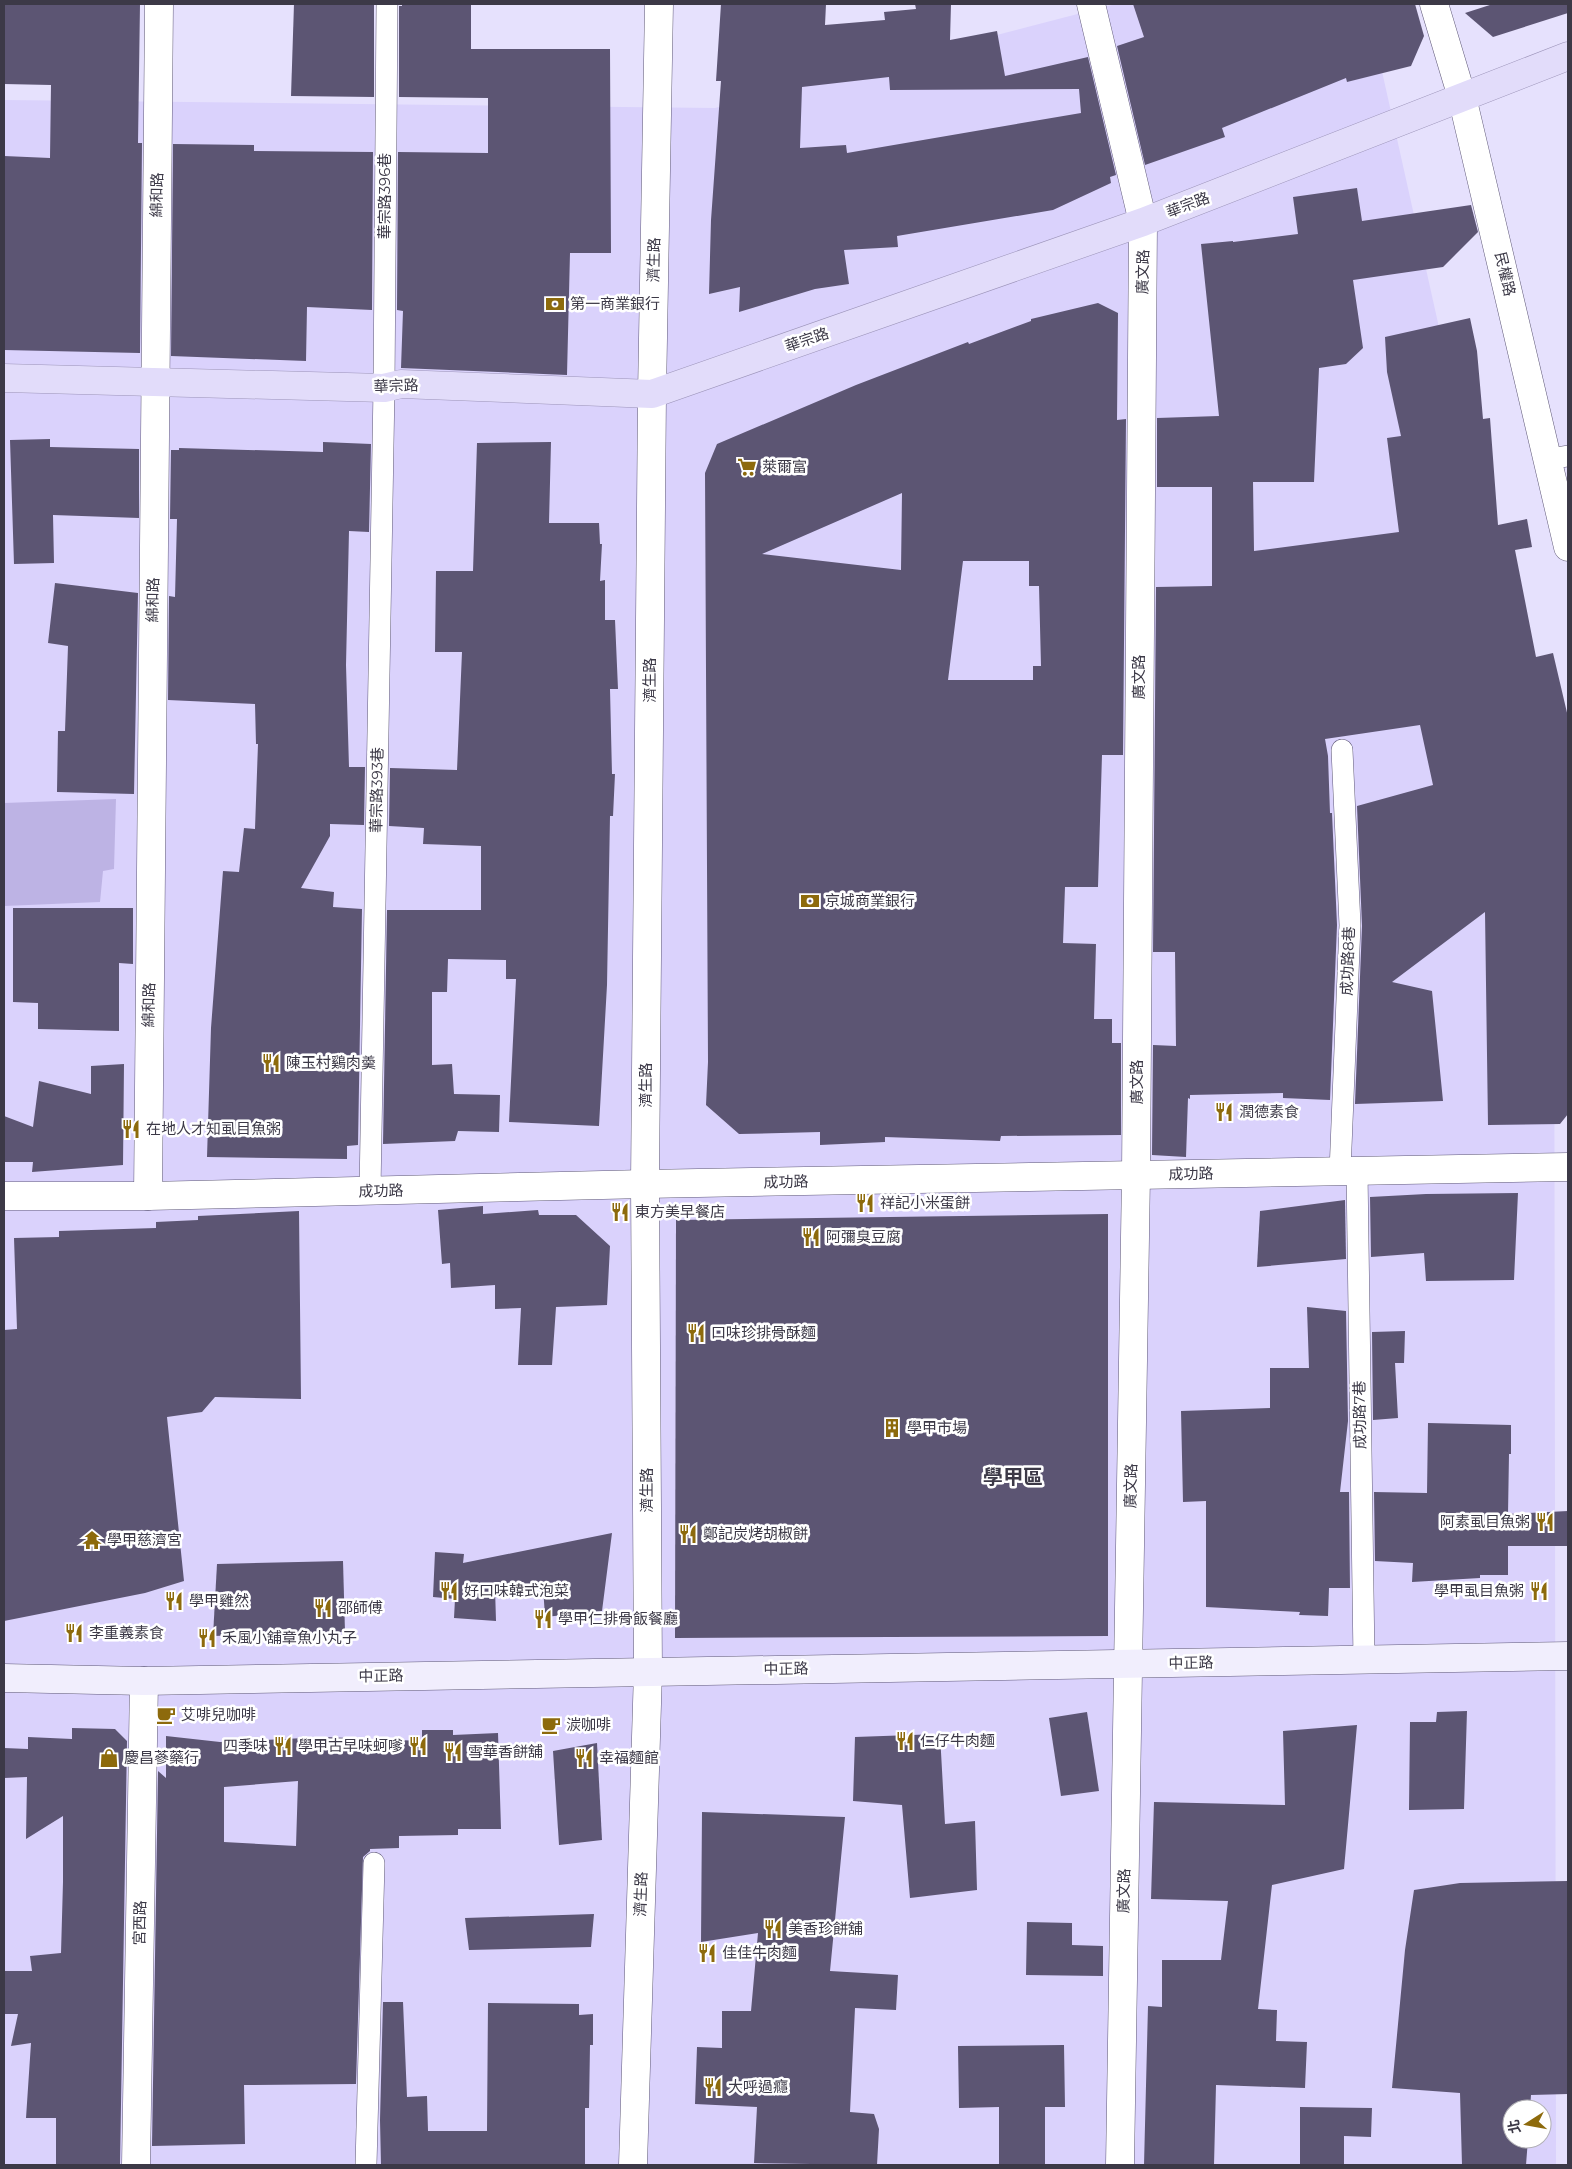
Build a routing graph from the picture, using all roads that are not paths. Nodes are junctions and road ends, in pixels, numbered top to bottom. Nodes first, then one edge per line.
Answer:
1 (159, 4) edge
2 (387, 4) edge
3 (659, 4) edge
4 (1091, 4) edge
5 (1434, 4) edge
6 (1568, 56) edge
7 (1462, 97) junction
8 (1143, 222) junction
9 (4, 378) edge
10 (155, 382) junction
11 (384, 388) junction
12 (652, 394) junction
13 (1559, 457) edge
14 (1568, 547) edge
15 (1342, 750) dead end
16 (1568, 1167) edge
17 (1349, 1171) junction
18 (1136, 1176) junction
19 (646, 1184) junction
20 (370, 1191) junction
21 (4, 1196) edge
22 (148, 1196) junction
23 (1568, 1656) edge
24 (1364, 1660) junction
25 (1127, 1665) junction
26 (648, 1671) junction
27 (4, 1678) edge
28 (144, 1681) junction
29 (374, 1863) dead end
30 (136, 2165) edge
31 (366, 2165) edge
32 (633, 2165) edge
33 (1120, 2165) edge

1 - 10 street, 綿和路
2 - 11 lane, 華宗路396巷
3 - 12 street, 濟生路
4 - 8 street, 廣文路
5 - 7 street, 民權路
6 - 7 main road, 華宗路
7 - 8 main road, 華宗路
7 - 13 street, 民權路
8 - 12 main road, 華宗路
8 - 18 street, 廣文路
9 - 10 main road, 華宗路
10 - 11 main road, 華宗路
10 - 22 street, 綿和路
11 - 12 main road, 華宗路
11 - 20 lane, 華宗路393巷
12 - 19 street, 濟生路
13 - 14 street, 民權路
15 - 17 lane, 成功路8巷
16 - 17 street, 成功路
17 - 18 street, 成功路
17 - 24 lane, 成功路7巷
18 - 19 street, 成功路
18 - 25 street, 廣文路
19 - 20 street, 成功路
19 - 26 street, 濟生路
20 - 22 street, 成功路
21 - 22 street, 成功路
23 - 24 main road, 中正路
24 - 25 main road, 中正路
25 - 26 main road, 中正路
25 - 33 street, 廣文路
26 - 28 main road, 中正路
26 - 32 street, 濟生路
27 - 28 main road, 中正路
28 - 30 street, 宮西路
29 - 31 lane

